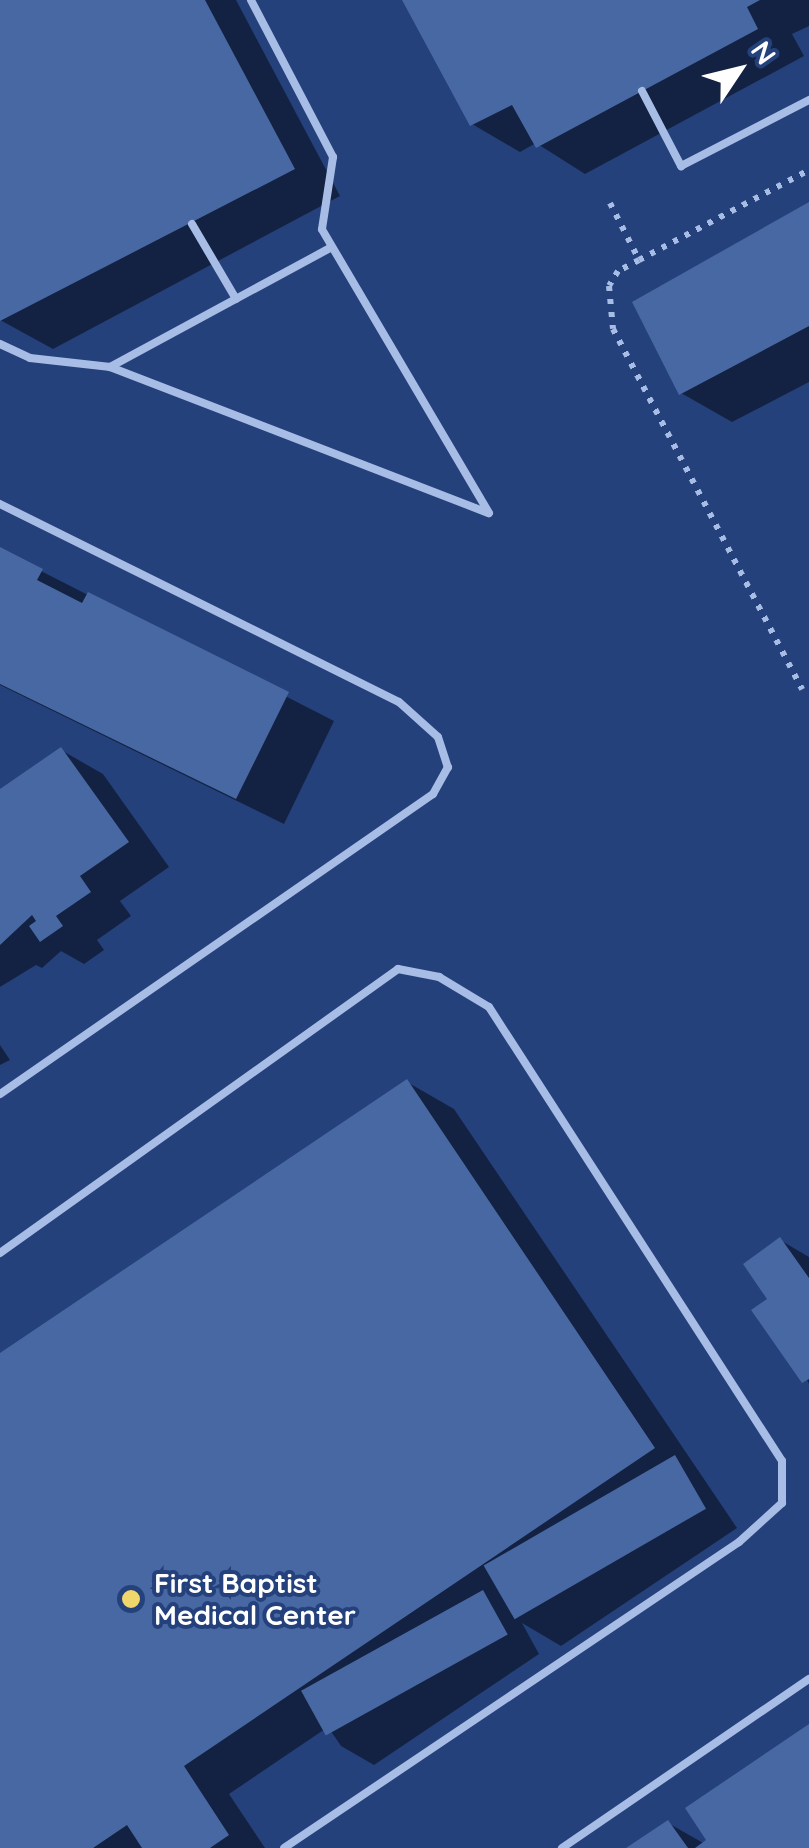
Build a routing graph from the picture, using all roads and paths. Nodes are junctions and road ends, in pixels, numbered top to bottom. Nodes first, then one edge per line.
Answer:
1 (251, 0) edge
2 (642, 91) dead end
3 (809, 100) edge
4 (809, 170) edge
5 (610, 203) dead end
6 (192, 224) dead end
7 (332, 247) junction
8 (639, 260) junction
9 (236, 299) junction
10 (0, 344) edge
11 (110, 367) junction
12 (0, 504) edge
13 (802, 689) dead end
14 (0, 1094) edge
15 (0, 1253) edge
16 (809, 1679) edge
17 (284, 1848) edge
18 (562, 1848) edge

1 - 7 lane
2 - 3 lane
4 - 8 path
5 - 8 path
6 - 9 lane
7 - 9 lane
7 - 11 lane
8 - 13 path
9 - 11 lane
10 - 11 lane
12 - 14 lane
15 - 17 lane
16 - 18 lane

